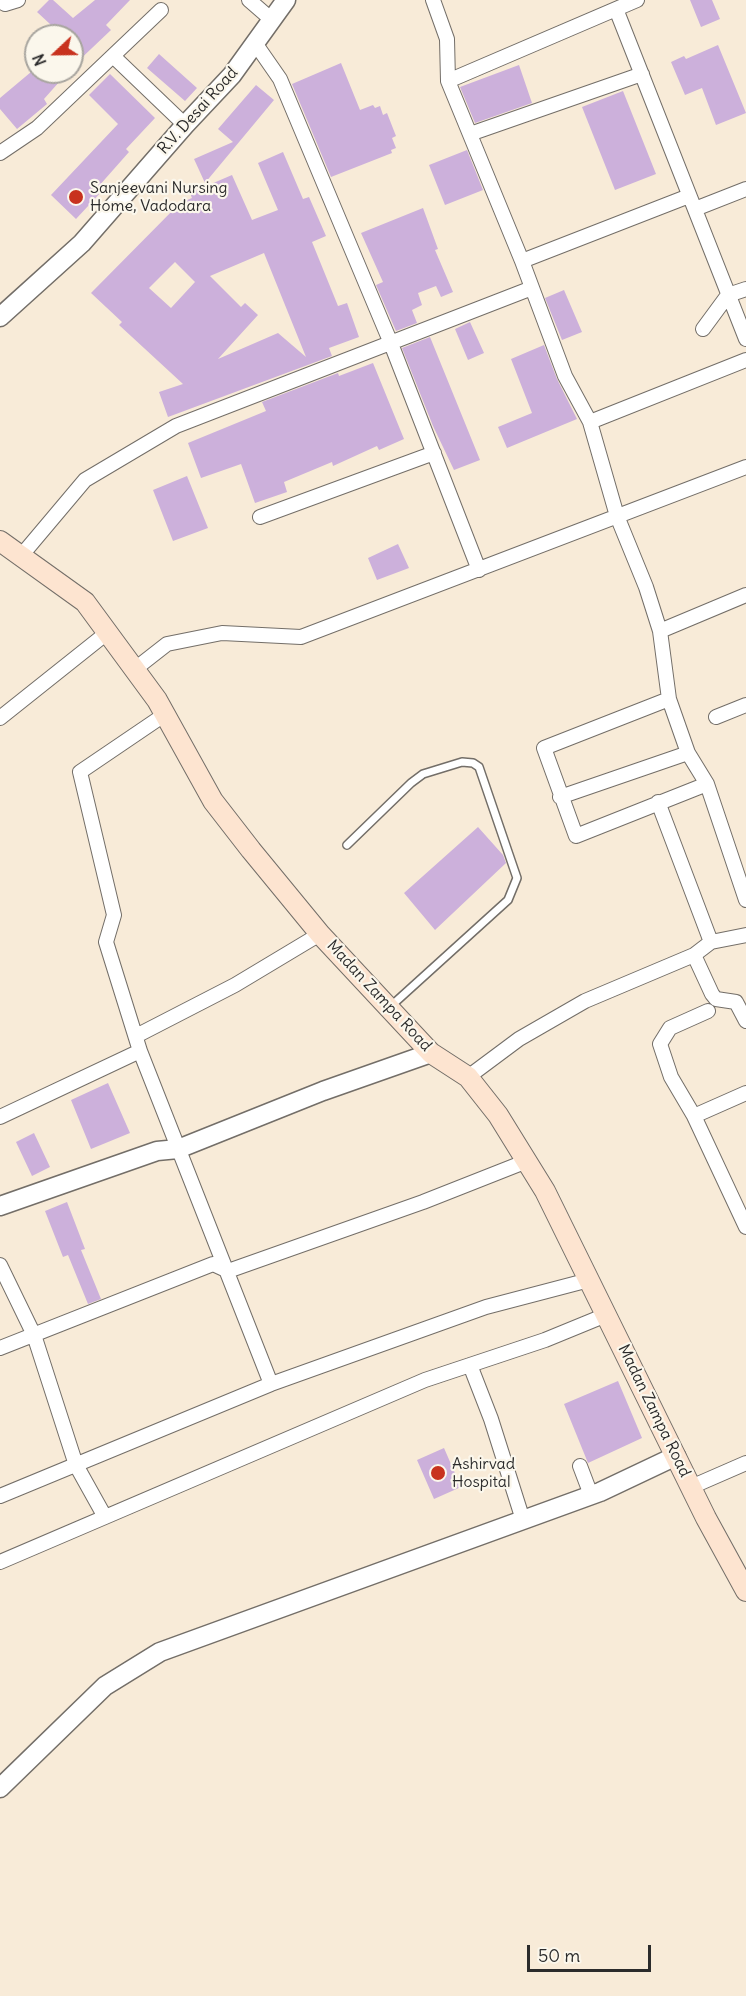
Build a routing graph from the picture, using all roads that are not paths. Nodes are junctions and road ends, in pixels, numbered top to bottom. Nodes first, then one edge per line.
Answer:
1 (18, 0) edge
2 (249, 0) edge
3 (286, 0) edge
4 (637, 0) edge
5 (0, 1) edge
6 (438, 2) edge
7 (616, 9) junction
8 (161, 10) dead end
9 (272, 20) junction
10 (255, 44) junction
11 (114, 57) junction
12 (642, 74) junction
13 (448, 81) junction
14 (184, 125) junction
15 (470, 134) junction
16 (0, 153) edge
17 (746, 189) edge
18 (692, 202) junction
19 (522, 261) junction
20 (532, 288) junction
21 (746, 289) edge
22 (728, 295) junction
23 (0, 317) edge
24 (703, 329) dead end
25 (746, 339) edge
26 (390, 342) junction
27 (746, 360) edge
28 (590, 422) junction
29 (434, 453) junction
30 (746, 468) edge
31 (617, 516) junction
32 (260, 517) dead end
33 (0, 541) edge
34 (21, 556) junction
35 (479, 570) junction
36 (746, 595) edge
37 (660, 631) junction
38 (108, 632) junction
39 (135, 669) junction
40 (669, 699) junction
41 (746, 705) edge
42 (164, 715) junction
43 (716, 717) dead end
44 (0, 718) edge
45 (688, 753) junction
46 (707, 784) junction
47 (560, 797) junction
48 (658, 802) junction
49 (347, 845) dead end
50 (746, 900) edge
51 (320, 934) junction
52 (746, 935) edge
53 (711, 942) junction
54 (694, 955) junction
55 (389, 1008) junction
56 (708, 1011) dead end
57 (746, 1018) edge
58 (136, 1036) junction
59 (141, 1051) junction
60 (431, 1053) junction
61 (468, 1077) junction
62 (746, 1093) edge
63 (694, 1116) junction
64 (0, 1117) edge
65 (178, 1149) junction
66 (527, 1161) junction
67 (0, 1206) edge
68 (746, 1227) edge
69 (0, 1265) edge
70 (228, 1270) junction
71 (589, 1280) junction
72 (606, 1315) junction
73 (34, 1335) junction
74 (0, 1348) edge
75 (470, 1365) junction
76 (271, 1384) junction
77 (676, 1456) junction
78 (746, 1463) edge
79 (76, 1465) junction
80 (580, 1466) dead end
81 (692, 1487) junction
82 (591, 1495) junction
83 (0, 1496) edge
84 (105, 1517) junction
85 (523, 1520) junction
86 (0, 1562) edge
87 (746, 1592) edge
88 (0, 1788) edge

1 - 5 street
2 - 9 street
3 - 9 street, R.V. Desai Road
4 - 7 street
6 - 13 street
7 - 12 street
7 - 13 street
8 - 11 street
9 - 10 street, R.V. Desai Road
10 - 14 street, R.V. Desai Road
10 - 26 street
11 - 14 street
11 - 16 street
12 - 15 street
12 - 18 street
13 - 15 street
14 - 23 street, R.V. Desai Road
15 - 19 street
17 - 18 street
18 - 19 street
18 - 22 street
19 - 20 street
20 - 26 street
20 - 28 street
21 - 22 street
22 - 24 street
22 - 25 street
26 - 29 street
26 - 34 street
27 - 28 street
28 - 31 street
29 - 32 street
29 - 35 street
30 - 31 street
31 - 35 street
31 - 37 street
33 - 34 main road, Madan Zampa Road
34 - 38 main road, Madan Zampa Road
35 - 39 street
36 - 37 street
37 - 40 street
38 - 39 main road, Madan Zampa Road
38 - 44 street
39 - 42 main road, Madan Zampa Road
40 - 45 street
40 - 47 street
41 - 43 street
42 - 51 main road, Madan Zampa Road
42 - 58 street
45 - 46 street
45 - 47 street
46 - 48 street
46 - 50 street
47 - 48 street
48 - 53 street
49 - 55 lane
51 - 55 main road, Madan Zampa Road
51 - 58 street
52 - 53 street
53 - 54 street
54 - 57 street
54 - 61 street
55 - 60 main road, Madan Zampa Road
56 - 63 street
58 - 59 street
59 - 64 street
59 - 65 street
60 - 61 main road, Madan Zampa Road
60 - 65 street
61 - 66 main road, Madan Zampa Road
62 - 63 street
63 - 68 street
65 - 67 street
65 - 70 street
66 - 70 street
66 - 71 main road, Madan Zampa Road
69 - 73 street
70 - 73 street
70 - 76 street
71 - 72 main road, Madan Zampa Road
71 - 76 street
72 - 75 street
72 - 77 main road, Madan Zampa Road
73 - 74 street
73 - 79 street
75 - 84 street
75 - 85 street
76 - 79 street
77 - 81 main road, Madan Zampa Road
77 - 82 street
78 - 81 street
79 - 83 street
79 - 84 street
80 - 82 street
81 - 87 main road, Madan Zampa Road
82 - 85 street
84 - 86 street
85 - 88 street

